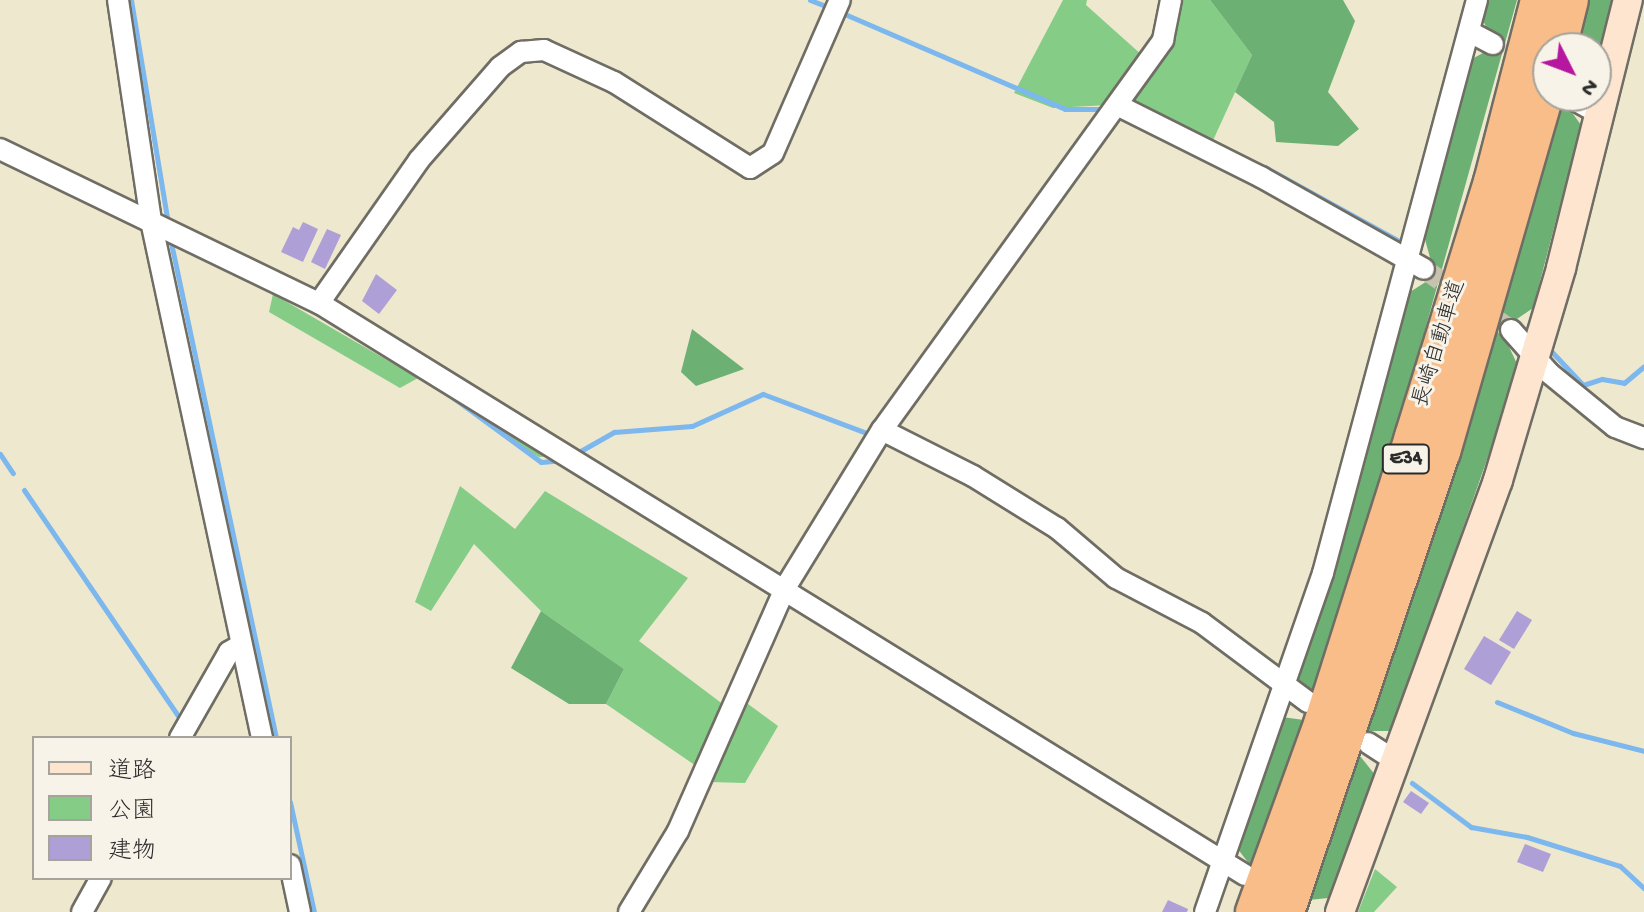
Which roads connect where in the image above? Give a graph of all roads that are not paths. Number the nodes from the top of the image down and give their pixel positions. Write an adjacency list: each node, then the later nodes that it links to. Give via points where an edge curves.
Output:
1 (118, 0): 16 (street)
2 (1171, 0): 13 (street, via 1163,40)
3 (1477, 0): 8 (street)
4 (1539, 0): 39 (highway, 長崎自動車道 / E34, via 1492,182 1422,407 1323,721)
5 (1570, 0): 9 (highway)
6 (1628, 0): 14 (street)
7 (836, 7): 18 (street, via 773,153 750,168 614,82 544,50 521,52 500,67 419,160)
8 (1470, 32): 10 (street); 17 (street)
9 (1562, 32)
10 (1493, 44)
11 (1553, 112): 40 (highway, 長崎自動車道 / E34)
12 (1597, 112): 14 (street)
13 (1113, 113): 17 (street, via 1254,173); 21 (street)
14 (1602, 115): 20 (street)
15 (0, 149): 16 (street)
16 (151, 221): 18 (street); 24 (street)
17 (1417, 263): 25 (street)
18 (319, 303): 23 (street)
19 (1511, 330): 20 (street)
20 (1537, 354): 22 (street, via 1549,373 1615,427); 30 (street, via 1460,596)
21 (877, 437): 23 (street); 25 (street, via 1057,528 1116,578 1202,623)
22 (1644, 438)
23 (785, 588): 31 (street); 37 (street, via 678,831)
24 (241, 645): 27 (street, via 229,652); 28 (street)
25 (1285, 686): 26 (street); 31 (street)
26 (1308, 702)
27 (181, 736)
28 (262, 736)
29 (1368, 743): 30 (street)
30 (1397, 762): 41 (street)
31 (1225, 864): 33 (street); 38 (street)
32 (292, 874): 36 (street)
33 (1245, 875)
34 (100, 880): 35 (street)
35 (82, 912)
36 (300, 912)
37 (629, 912)
38 (1205, 912)
39 (1254, 912)
40 (1286, 912)
41 (1340, 912)

